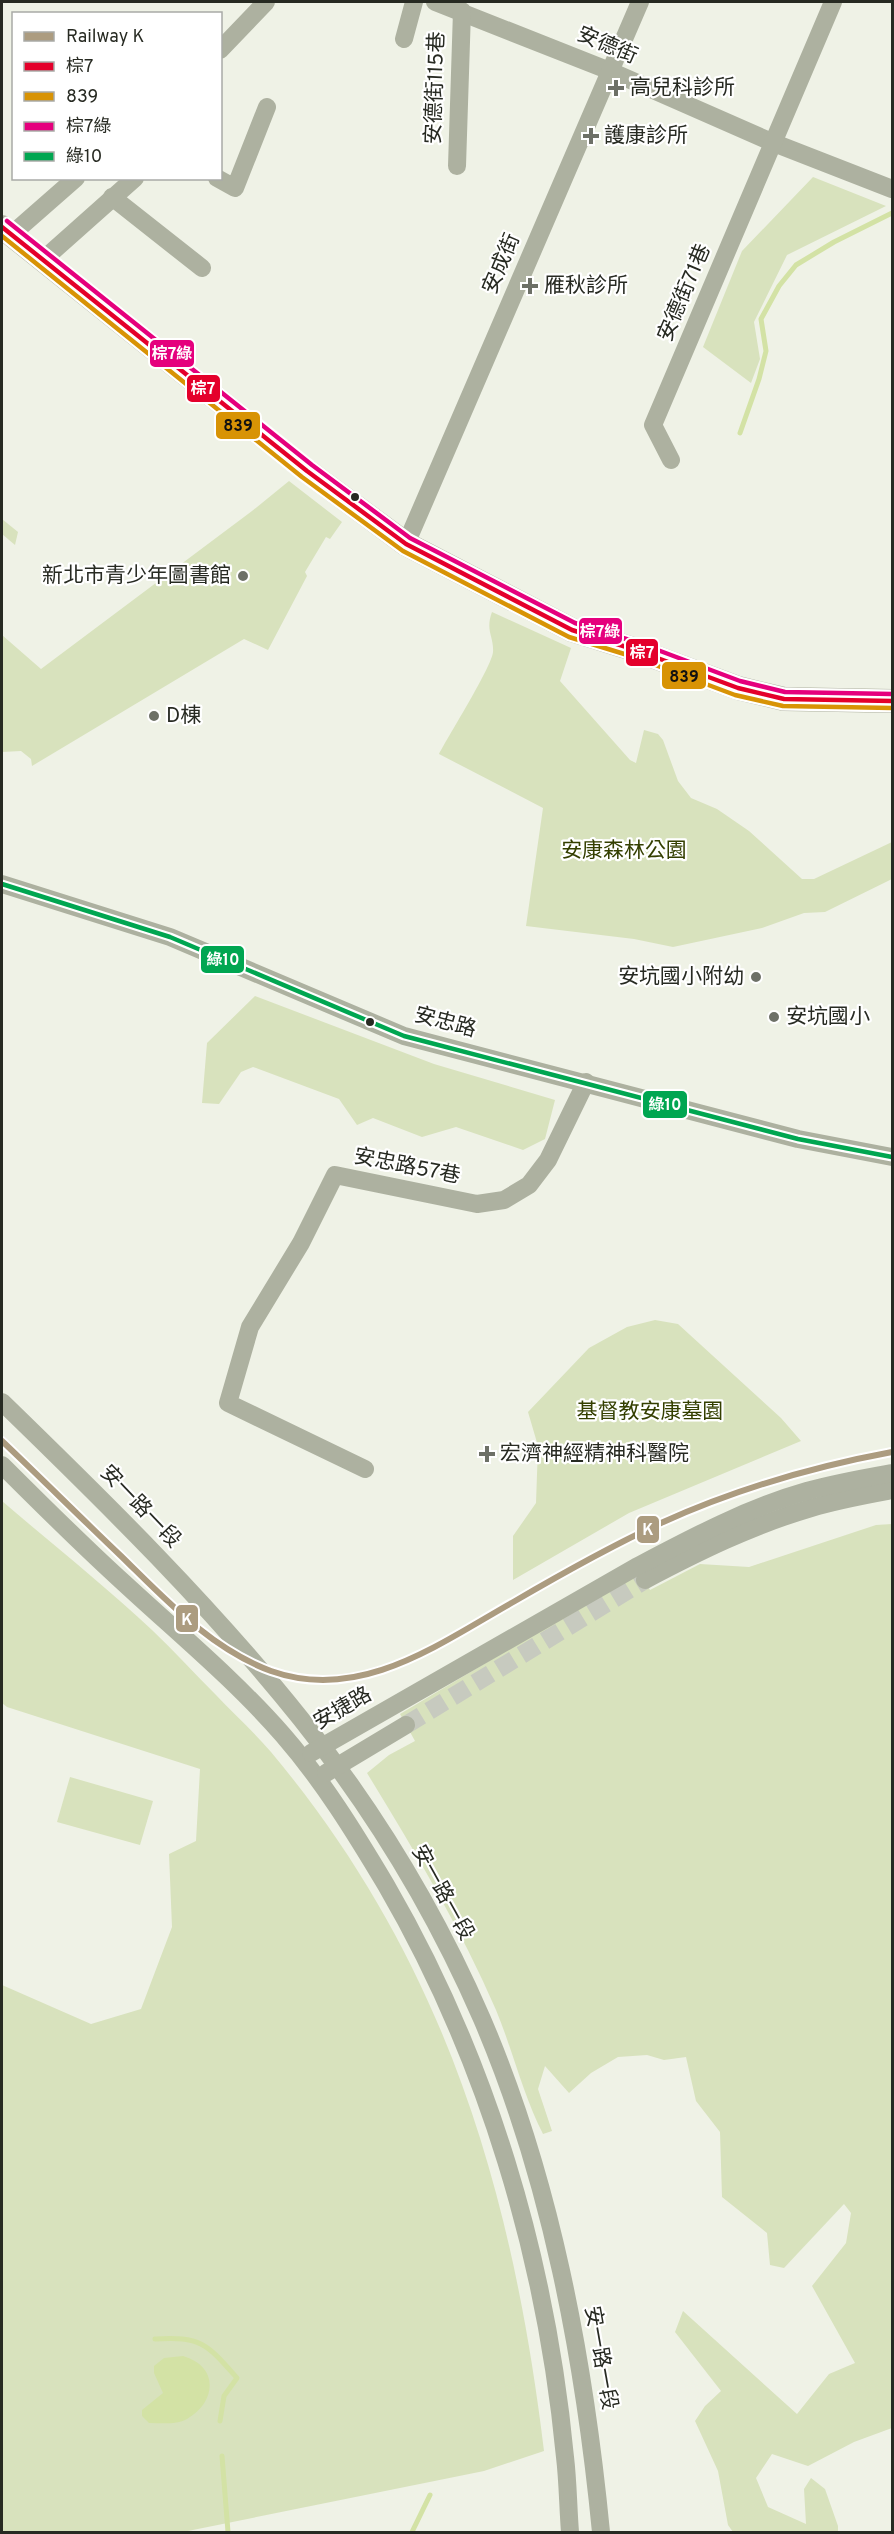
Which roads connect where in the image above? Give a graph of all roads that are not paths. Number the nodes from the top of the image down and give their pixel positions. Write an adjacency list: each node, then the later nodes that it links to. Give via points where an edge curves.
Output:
1 (266, 2): 8 (street)
2 (414, 2): 7 (street)
3 (441, 2): 6 (street, 安德街)
4 (640, 2): 9 (street, 安成街)
5 (833, 2): 11 (street)
6 (462, 11): 9 (street, 安德街); 12 (street, 安德街115巷)
7 (404, 39)
8 (222, 48)
9 (610, 71): 11 (street, 安德街); 22 (street, 安成街)
10 (267, 107): 15 (street, via 235,188)
11 (774, 143): 16 (street, 安德街); 21 (street, 安德街71巷, via 653,425)
12 (457, 166)
13 (73, 180): 18 (street)
14 (133, 180): 17 (street)
15 (221, 180)
16 (892, 189)
17 (112, 197): 19 (street); 20 (street)
18 (6, 231): 19 (main road)
19 (44, 259): 22 (main road, via 165,360)
20 (202, 268)
21 (672, 460)
22 (406, 544): 23 (main road, via 572,630 738,688 784,699)
23 (892, 701)
24 (2, 884): 25 (street, 安忠路, via 170,937 404,1036)
25 (586, 1082): 26 (street, 安忠路, via 798,1139); 29 (street, 安忠路57巷, via 548,1160 529,1185 504,1200 477,1204 335,1175 301,1243 250,1326 228,1403)
26 (892, 1157)
27 (2, 1402): 35 (street, 安一路一段, via 213,1615)
28 (2, 1465): 36 (street, via 243,1694)
29 (365, 1469)
30 (892, 1473): 32 (street, 安捷路, via 807,1491 755,1509)
31 (892, 1490): 32 (street, 安捷路, via 811,1507)
32 (692, 1546): 33 (street, 安捷路); 35 (street, 安捷路, via 636,1566)
33 (645, 1580)
34 (406, 1725): 37 (street)
35 (322, 1747): 36 (street, 安捷路); 37 (street, 安一路一段)
36 (302, 1759): 38 (street)
37 (336, 1767): 38 (street); 39 (street, 安一路一段, via 389,1845 454,1960 482,2019)
38 (317, 1779): 40 (street, via 370,1857 433,1971 460,2028)
39 (521, 2128): 40 (street); 42 (street, 安一路一段, via 566,2293 591,2441)
40 (498, 2136): 41 (street, via 541,2299 565,2457)
41 (570, 2532)
42 (601, 2532)

